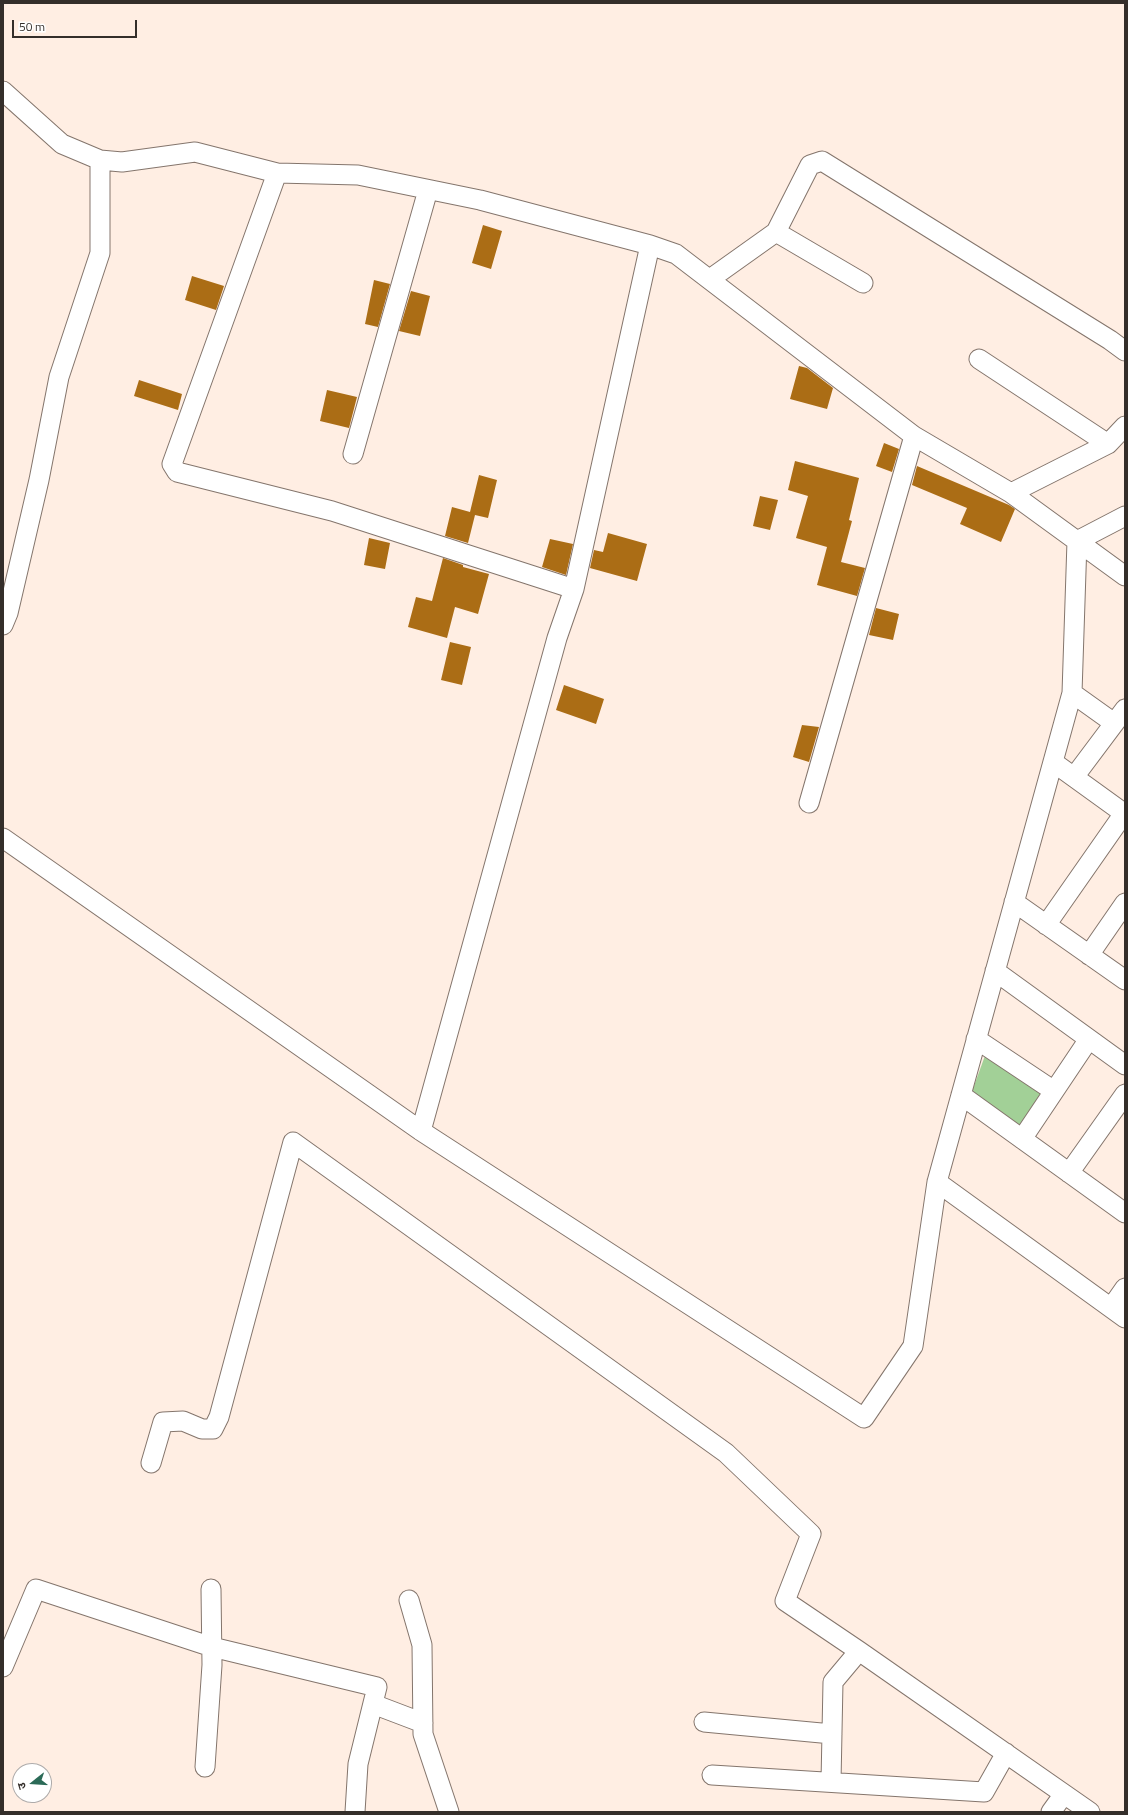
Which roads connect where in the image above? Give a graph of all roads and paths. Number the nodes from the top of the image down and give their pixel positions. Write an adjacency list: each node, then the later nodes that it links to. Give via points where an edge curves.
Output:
1 (3, 91): 2 (street, via 62,144)
2 (100, 160): 3 (street, via 122,162 195,152); 20 (street, via 100,253 59,377 39,480)
3 (277, 173): 4 (street, via 358,175); 19 (street, via 172,464 177,472 332,512)
4 (428, 190): 6 (street, via 480,200); 14 (street)
5 (776, 232): 7 (street); 8 (street); 9 (street, via 810,165 822,161)
6 (650, 245): 7 (street, via 676,254); 19 (street)
7 (710, 279): 12 (street)
8 (864, 283)
9 (1125, 351)
10 (979, 359): 13 (street)
11 (1125, 426): 13 (street)
12 (914, 436): 15 (street); 25 (street)
13 (1108, 444): 15 (street)
14 (353, 454)
15 (1011, 493): 17 (street)
16 (1125, 516): 17 (street)
17 (1077, 540): 18 (street); 21 (street)
18 (1125, 576)
19 (574, 589): 40 (street, via 555,646)
20 (3, 625)
21 (1072, 693): 22 (street); 23 (street)
22 (1120, 716): 24 (street)
23 (1053, 762): 24 (street); 28 (street)
24 (1074, 777): 26 (street)
25 (809, 804)
26 (1125, 813): 30 (street)
27 (3, 838): 40 (street)
28 (1014, 902): 30 (street); 32 (street)
29 (1125, 903): 31 (street)
30 (1046, 925): 31 (street)
31 (1090, 955): 33 (street)
32 (995, 971): 34 (street); 35 (street)
33 (1125, 980)
34 (976, 1039): 37 (street); 39 (street)
35 (1089, 1039): 36 (street); 37 (street)
36 (1125, 1065)
37 (1054, 1091): 41 (street)
38 (1125, 1094): 42 (street)
39 (961, 1095): 41 (street); 43 (street)
40 (422, 1131): 43 (street, via 864,1418 913,1346)
41 (1022, 1139): 42 (street)
42 (1069, 1173): 44 (street)
43 (937, 1182): 46 (street)
44 (1122, 1204)
45 (1125, 1288): 46 (street)
46 (1118, 1313)
47 (151, 1463): 51 (street, via 163,1422 183,1421 202,1429 213,1429 219,1417 293,1142 726,1453 811,1534 785,1601)
48 (210, 1589): 50 (street)
49 (409, 1600): 55 (street, via 422,1645)
50 (212, 1647): 52 (street, via 36,1589); 53 (street, via 377,1687); 58 (street)
51 (860, 1651): 56 (street, via 833,1682); 57 (street)
52 (3, 1667)
53 (372, 1704): 55 (street); 62 (street, via 358,1764)
54 (704, 1722): 56 (street)
55 (423, 1723): 63 (street, via 424,1734)
56 (832, 1734): 60 (street)
57 (1006, 1753): 60 (street, via 984,1792); 61 (street)
58 (205, 1766)
59 (712, 1775): 60 (street)
60 (831, 1782)
61 (1064, 1794): 64 (street); 65 (street)
62 (355, 1812)
63 (449, 1812)
64 (1051, 1812)
65 (1090, 1812)

